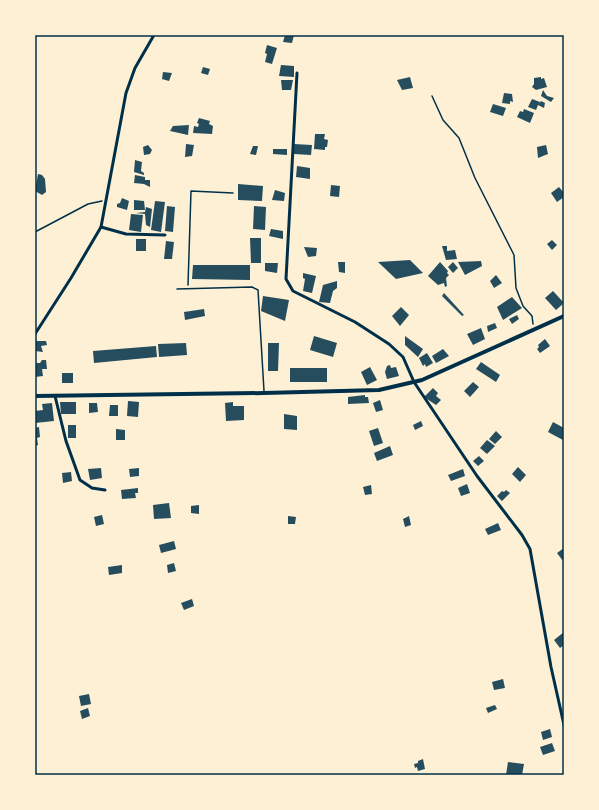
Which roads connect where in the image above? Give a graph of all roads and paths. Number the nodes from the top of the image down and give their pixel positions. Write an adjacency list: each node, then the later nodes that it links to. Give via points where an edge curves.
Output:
1 (154, 35): 5 (street, via 135,68 126,93)
2 (297, 73): 14 (street, via 286,279 293,291 336,312 388,344 403,357)
3 (432, 96): 12 (path, via 443,120 459,138 475,178 514,255 516,288 523,306 532,316)
4 (233, 193): 9 (path, via 191,191)
5 (106, 200): 6 (street); 7 (path, via 88,204)
6 (101, 227): 8 (street, via 126,234); 13 (street)
7 (35, 232)
8 (165, 235)
9 (188, 288): 10 (lane); 15 (lane, via 252,287 258,290)
10 (177, 289)
11 (564, 316): 12 (street)
12 (534, 330): 14 (street)
13 (35, 334)
14 (414, 382): 15 (street, via 379,390); 19 (street, via 530,549)
15 (264, 393): 17 (street)
16 (35, 396): 17 (street)
17 (55, 396): 18 (street, via 60,421 80,480 92,488)
18 (105, 490)
19 (564, 725)

